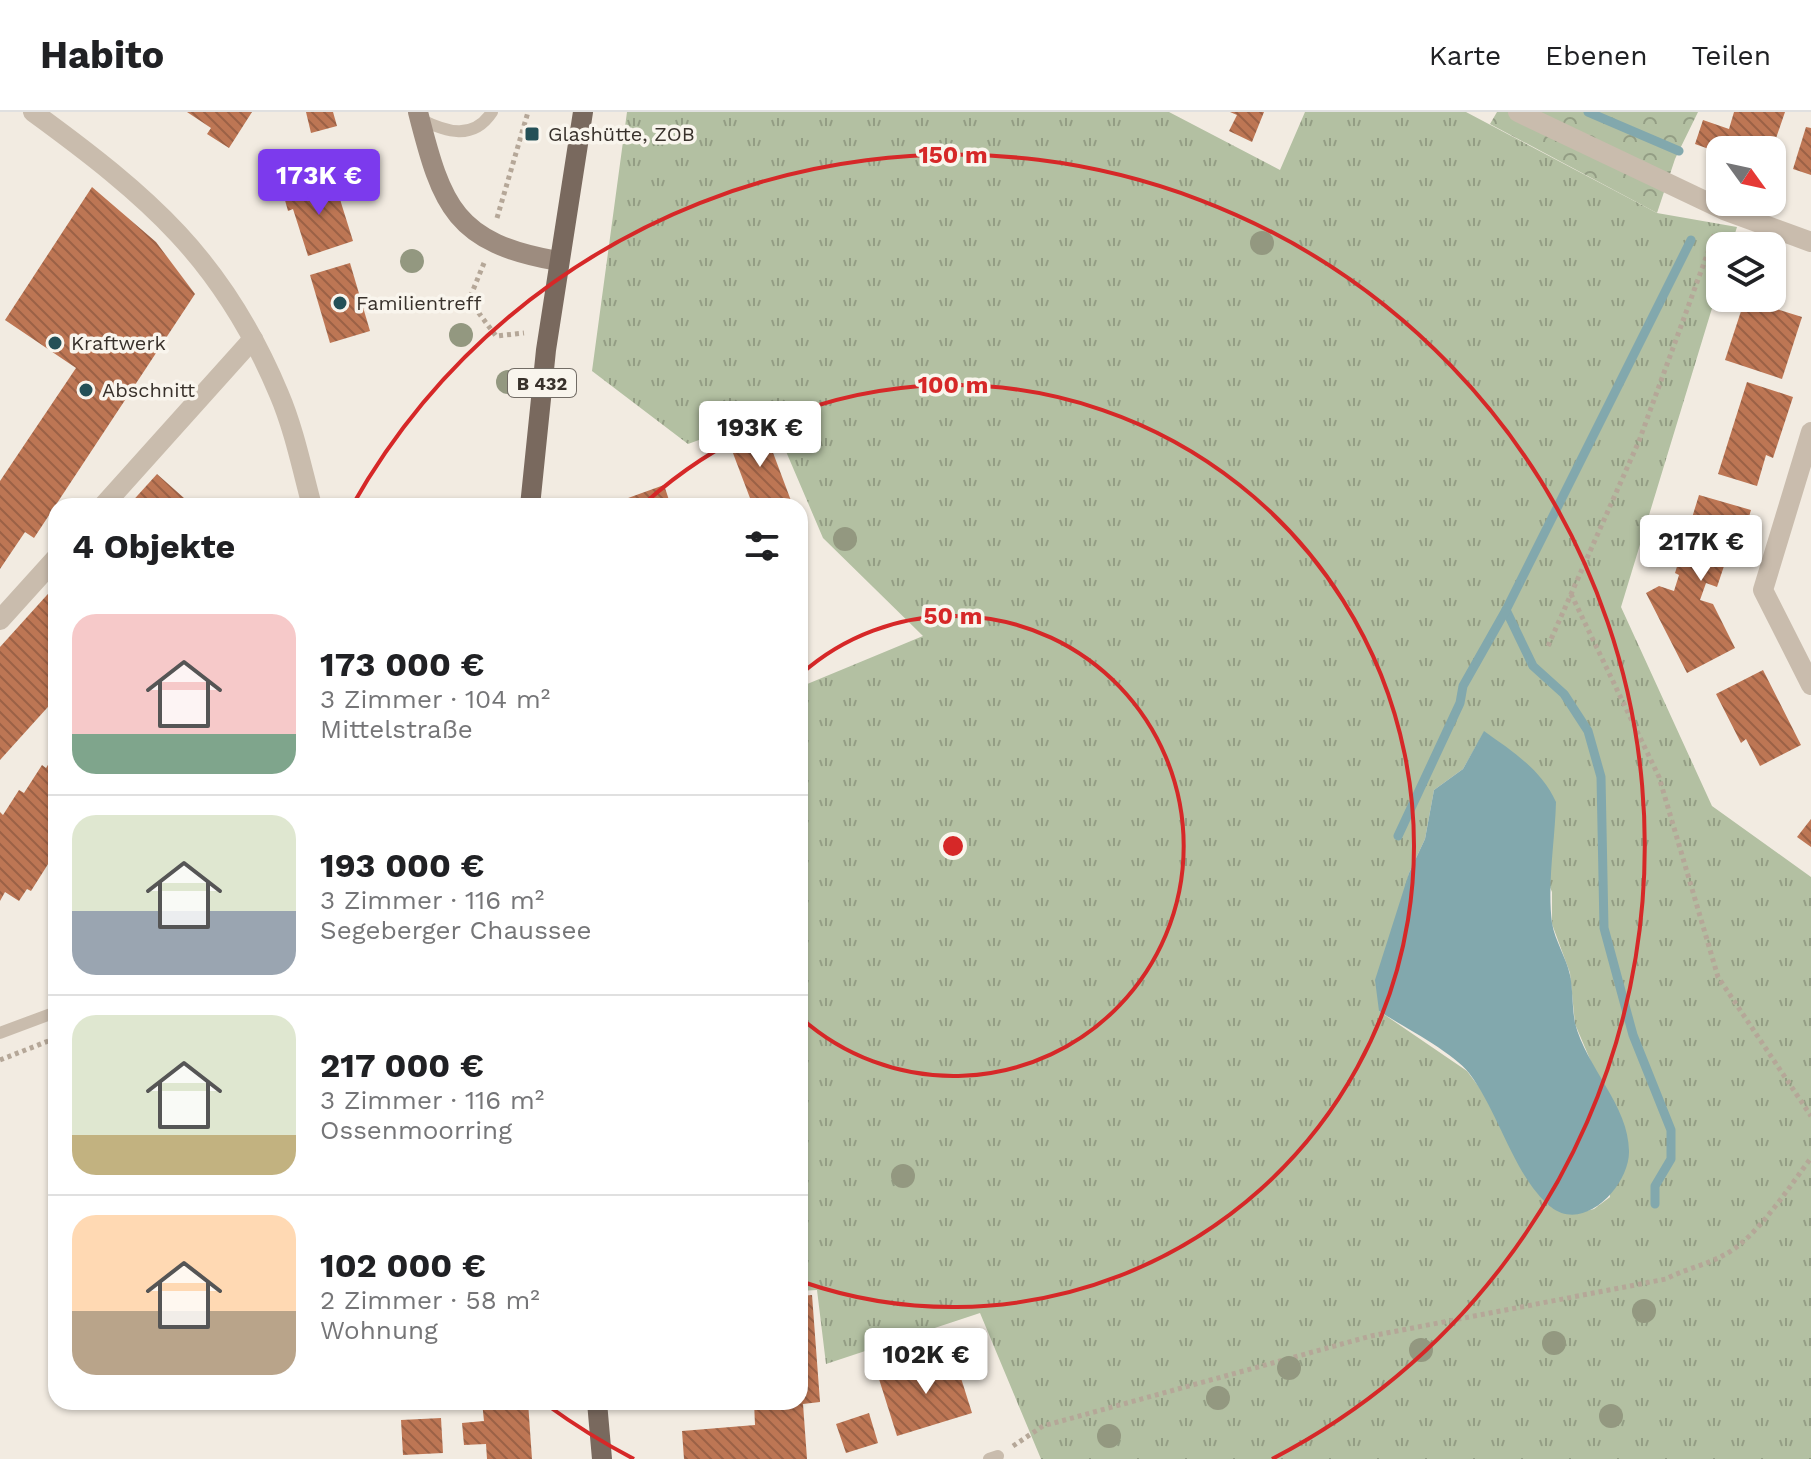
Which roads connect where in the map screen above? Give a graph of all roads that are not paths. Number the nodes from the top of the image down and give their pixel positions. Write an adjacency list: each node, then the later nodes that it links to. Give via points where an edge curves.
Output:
1 (33, 112): 8 (street, via 169,220 224,290)
2 (492, 112): 5 (lane, via 486,122 457,133)
3 (583, 112): 7 (main road, B 432)
4 (1518, 112): 6 (street, via 1724,210)
5 (419, 115): 7 (street, via 449,207 490,241 523,255)
6 (1811, 242)
7 (558, 261): 12 (main road, B 432)
8 (253, 339): 10 (street); 11 (street, via 280,396)
9 (1811, 432): 15 (street, via 1763,590)
10 (110, 498)
11 (310, 498)
12 (531, 498)
13 (48, 567): 14 (street)
14 (0, 620)
15 (1811, 685)
16 (48, 1015): 17 (lane)
17 (0, 1033)
18 (598, 1410): 19 (main road)
19 (602, 1459)

